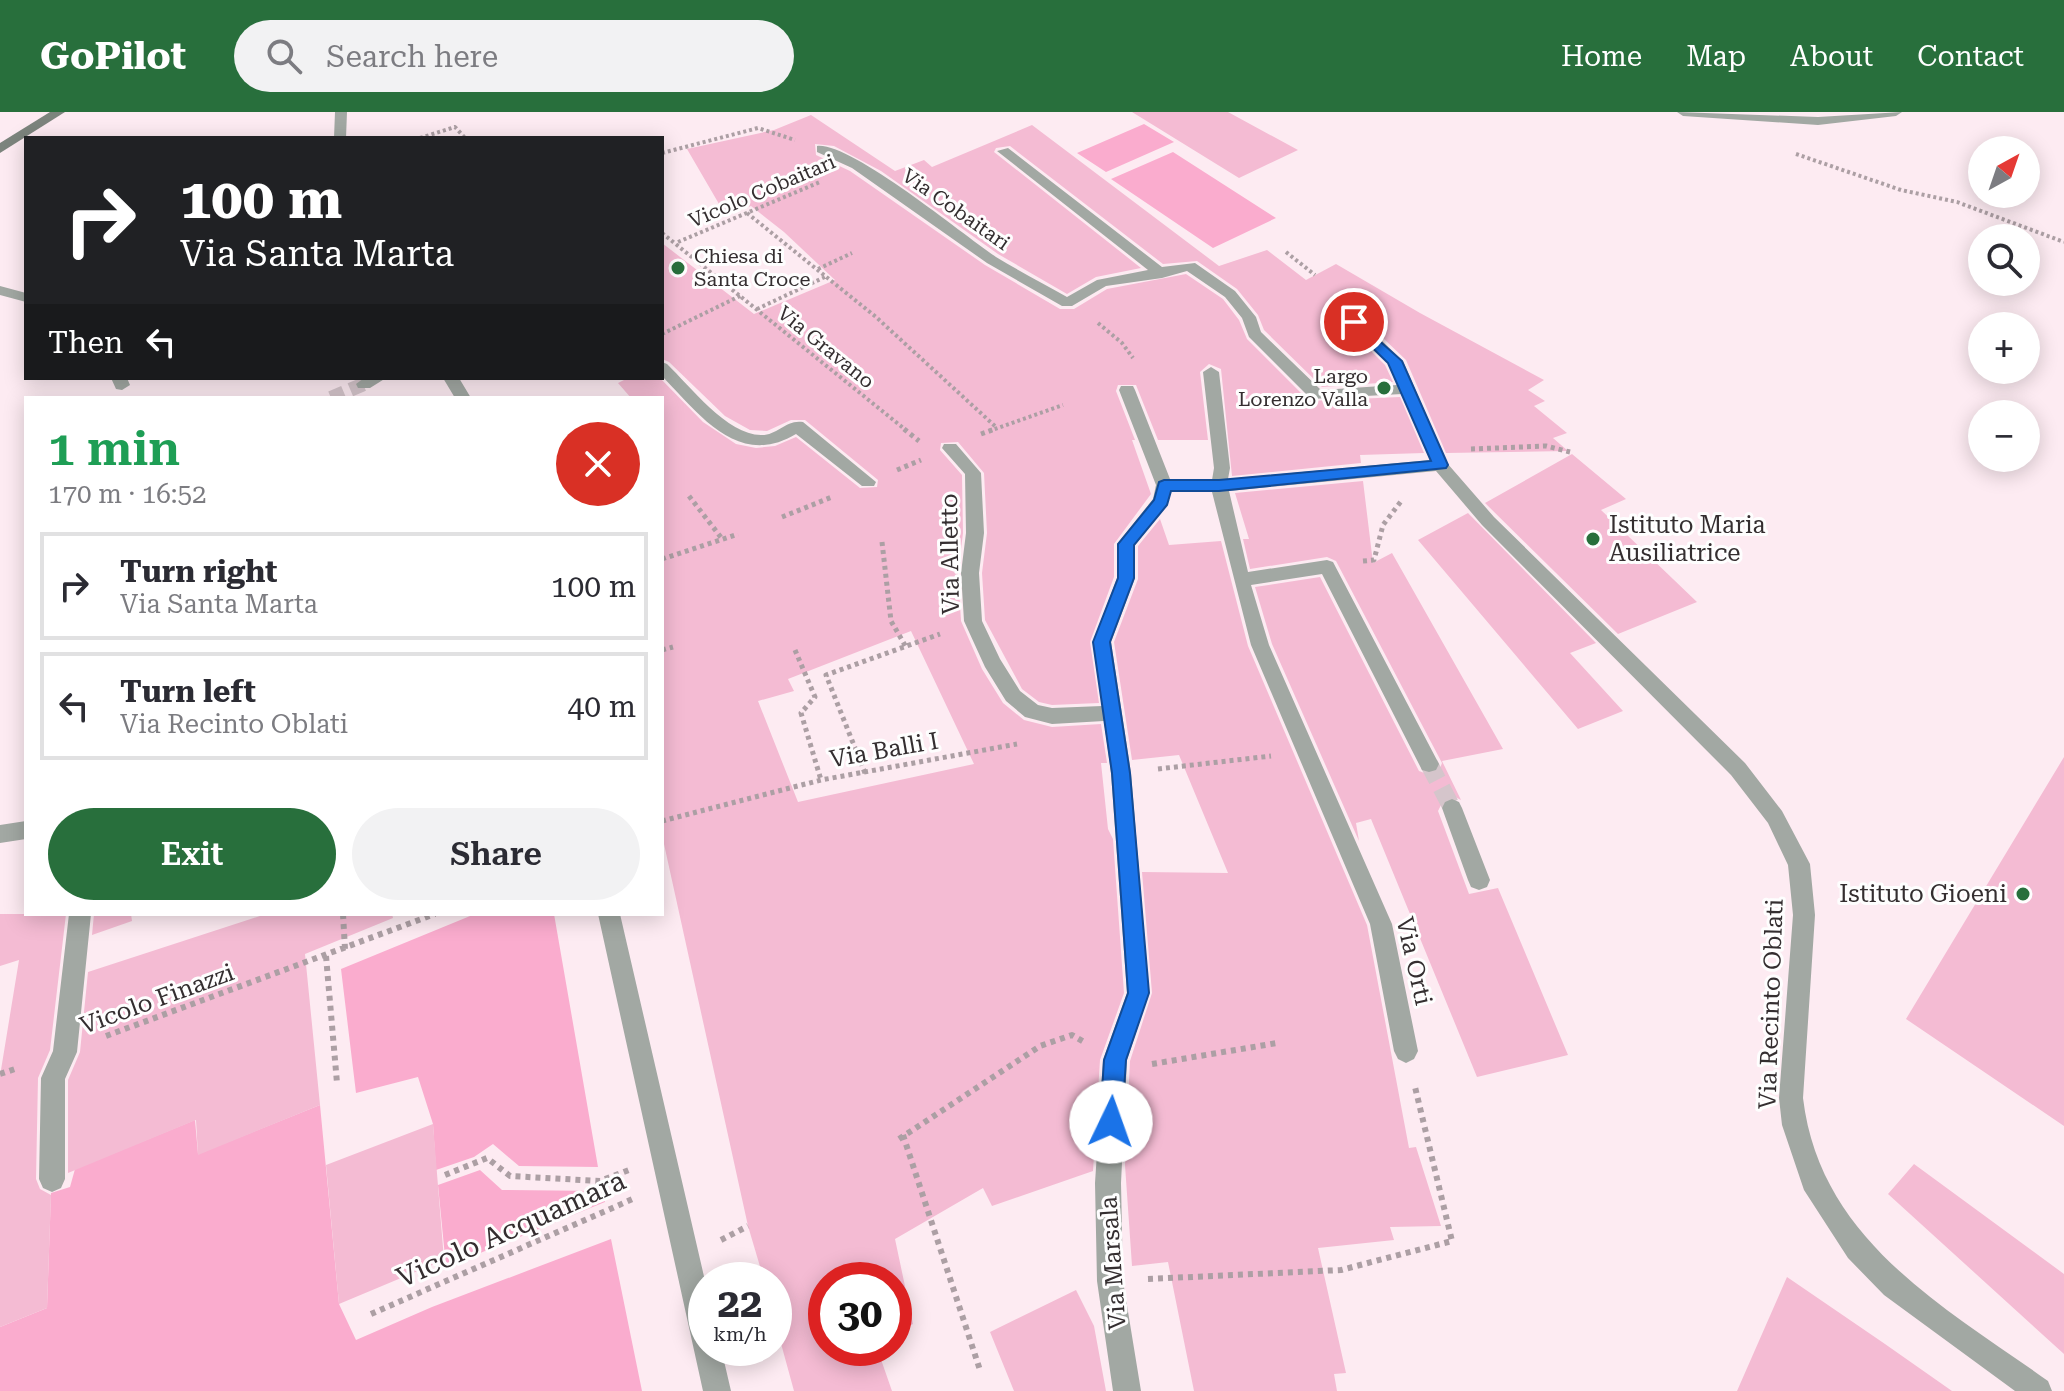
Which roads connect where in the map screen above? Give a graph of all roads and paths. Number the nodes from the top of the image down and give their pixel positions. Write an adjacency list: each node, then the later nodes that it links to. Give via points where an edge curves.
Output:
1 (59, 112): 9 (main road)
2 (341, 112): 5 (street)
3 (1683, 112): 4 (street, via 1818,121)
4 (1896, 112)
5 (340, 136)
6 (426, 136): 7 (path, via 455,127)
7 (463, 136)
8 (799, 141): 12 (path, via 758,128)
9 (0, 149)
10 (822, 149): 14 (street, Via Cobaitari)
11 (1003, 151): 22 (street)
12 (664, 152)
13 (1796, 154): 17 (path, via 1901,190 1957,202)
14 (857, 165): 15 (path, Vicolo Cobaitari); 28 (street, Via Cobaitari, via 992,260)
15 (747, 213): 18 (path, Vicolo Cobaitari); 21 (path)
16 (664, 234): 18 (path, Via Gravano)
17 (2064, 242)
18 (678, 243): 26 (path, Via Gravano)
19 (1286, 252): 23 (path)
20 (852, 253): 21 (path)
21 (818, 269): 24 (path)
22 (1162, 274): 28 (street, via 1102,283); 35 (street, via 1190,266 1230,294 1249,317 1254,334 1317,395)
23 (1315, 275)
24 (827, 276): 29 (path); 37 (path, via 996,427)
25 (0, 290): 27 (street)
26 (742, 295): 29 (path, Via Gravano); 31 (path)
27 (24, 297)
28 (1067, 303): 32 (path, via 1122,343)
29 (757, 309): 38 (path, Via Gravano)
30 (1354, 322): 35 (street, via 1395,361)
31 (664, 333)
32 (1136, 363)
33 (664, 369): 44 (street, via 737,438 762,442 797,426)
34 (1211, 372): 46 (street, Via Orti, via 1221,456)
35 (1407, 389): 43 (street, Via Recinto Oblati)
36 (1127, 390): 45 (street)
37 (1063, 405)
38 (923, 444)
39 (950, 448): 56 (street, Via Alletto, via 973,473)
40 (1488, 448): 41 (path, via 1546,446)
41 (1570, 452)
42 (922, 460): 44 (path)
43 (1440, 465): 46 (street); 97 (street, Via Recinto Oblati, via 1488,521 1738,769 1775,817 1799,864 1804,915 1791,1098 1794,1125 1813,1181 1857,1249 1893,1286)
44 (868, 482): 48 (path)
45 (1164, 485): 46 (street); 61 (street, Via Marsala, via 1161,501 1126,544 1126,578 1102,642)
46 (1219, 486): 55 (street, Via Orti)
47 (689, 496): 51 (path)
48 (782, 517)
49 (1383, 525): 53 (path)
50 (738, 534): 51 (path)
51 (723, 540): 54 (path)
52 (882, 542): 58 (path, via 891,621)
53 (1378, 544)
54 (664, 558)
55 (1241, 580): 63 (street, Via Orti, via 1260,645); 64 (street, via 1327,567)
56 (973, 621): 58 (path); 61 (street, Via Alletto, via 1021,705 1052,716)
57 (673, 647): 59 (path)
58 (906, 647): 65 (path, via 826,675)
59 (664, 649)
60 (795, 650): 67 (path, via 815,697 801,713)
61 (1113, 713): 66 (street, Via Marsala)
62 (1030, 741): 65 (path, Via Balli I)
63 (1308, 751): 66 (path); 81 (street, Via Orti, via 1381,924)
64 (1429, 764)
65 (865, 773): 67 (path, Via Balli I)
66 (1121, 773): 83 (street, Via Marsala, via 1138,993)
67 (821, 780): 69 (path, Via Balli I)
68 (1452, 808): 72 (street)
69 (664, 820)
70 (24, 830): 71 (street)
71 (0, 834)
72 (1479, 880)
73 (80, 916): 82 (street)
74 (343, 916): 77 (path)
75 (430, 916): 77 (path, Vicolo Finazzi)
76 (609, 916): 86 (street)
77 (345, 949): 78 (path, Vicolo Finazzi)
78 (326, 956): 82 (path, Vicolo Finazzi); 85 (path)
79 (1072, 1035): 94 (path, via 1040,1046 901,1137)
80 (1277, 1043): 83 (path, via 1145,1065)
81 (1406, 1051): 91 (path, via 1452,1241 1341,1270)
82 (65, 1052): 84 (path, Vicolo Finazzi); 88 (street, via 53,1078)
83 (1115, 1060): 91 (street, Via Marsala, via 1108,1183)
84 (0, 1074)
85 (337, 1083)
86 (663, 1155): 87 (path, via 600,1181 510,1176 487,1158); 89 (street)
87 (445, 1175)
88 (52, 1179)
89 (669, 1185): 90 (street); 92 (path, Vicolo Acquamara)
90 (688, 1265)
91 (1110, 1281): 96 (street, Via Marsala)
92 (371, 1314)
93 (712, 1366): 95 (street)
94 (980, 1370)
95 (717, 1391)
96 (1127, 1391)
97 (2038, 1391)

